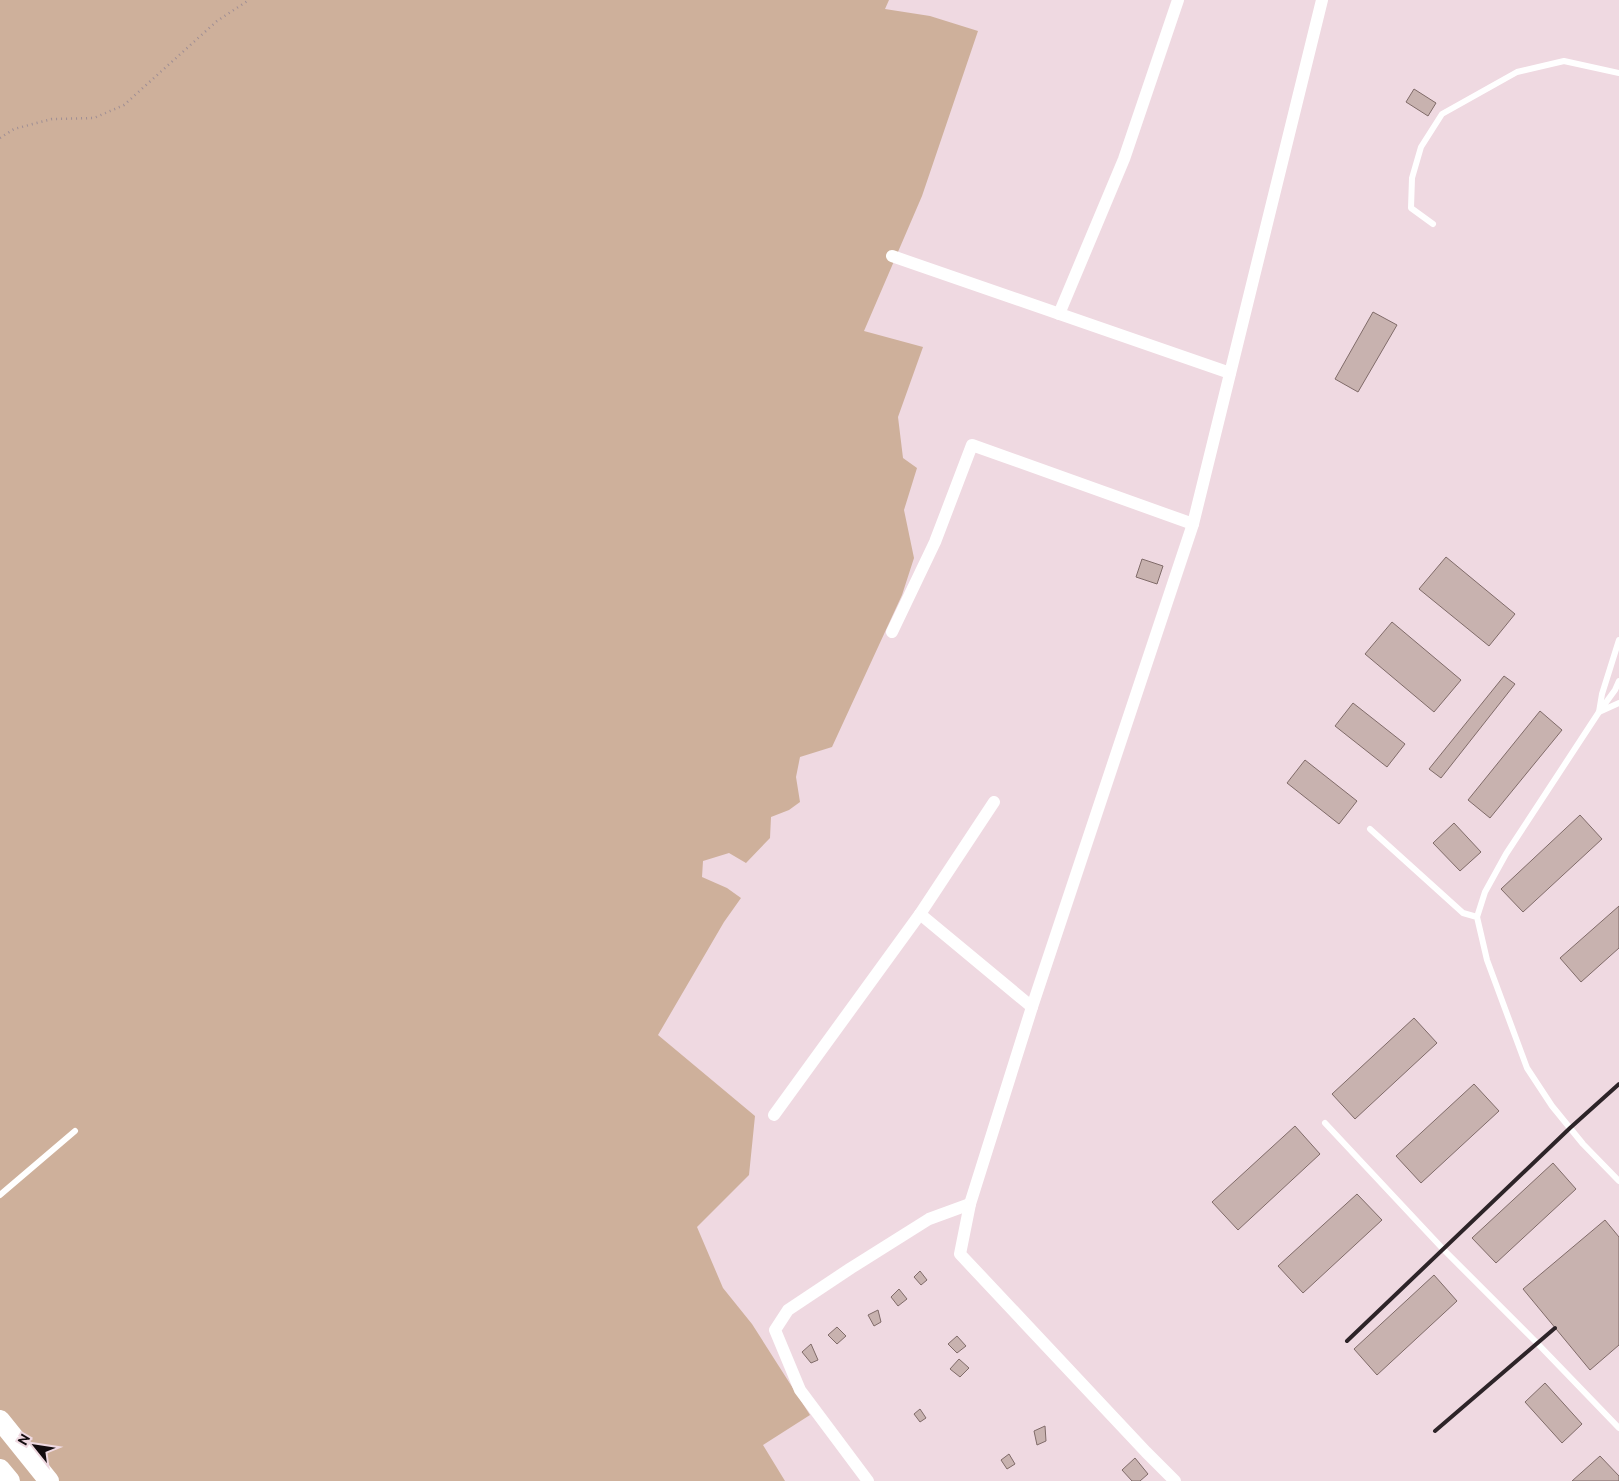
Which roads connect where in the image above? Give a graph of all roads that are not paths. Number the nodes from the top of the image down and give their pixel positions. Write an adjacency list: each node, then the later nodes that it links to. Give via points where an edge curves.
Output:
1 (1178, 0): 6 (street, via 1124,158)
2 (1322, 0): 7 (street)
3 (1619, 74): 4 (lane, via 1564,61 1517,72 1442,114 1421,147 1412,178 1411,208)
4 (1433, 224)
5 (892, 256): 6 (street)
6 (1060, 314): 7 (street)
7 (1230, 373): 8 (street)
8 (1193, 524): 9 (street, via 972,445 935,542); 18 (street)
9 (892, 632)
10 (1619, 640): 13 (lane)
11 (1619, 681): 13 (lane)
12 (1619, 703): 13 (lane)
13 (1599, 712): 17 (lane, via 1506,854 1485,892)
14 (994, 802): 16 (street)
15 (1370, 829): 17 (lane, via 1462,914)
16 (920, 914): 18 (street); 19 (street)
17 (1477, 917): 22 (lane, via 1487,960 1527,1068 1552,1106)
18 (1032, 1006): 24 (street)
19 (774, 1115)
20 (1325, 1123): 26 (lane)
21 (75, 1131): 23 (lane)
22 (1619, 1181)
23 (0, 1195)
24 (970, 1204): 30 (street, via 930,1219 851,1268 788,1310 775,1330 800,1390); 31 (street, via 960,1254)
25 (0, 1420): 29 (main road)
26 (1619, 1428)
27 (0, 1469): 28 (main road)
28 (10, 1481)
29 (49, 1481)
30 (868, 1481)
31 (1175, 1481)

